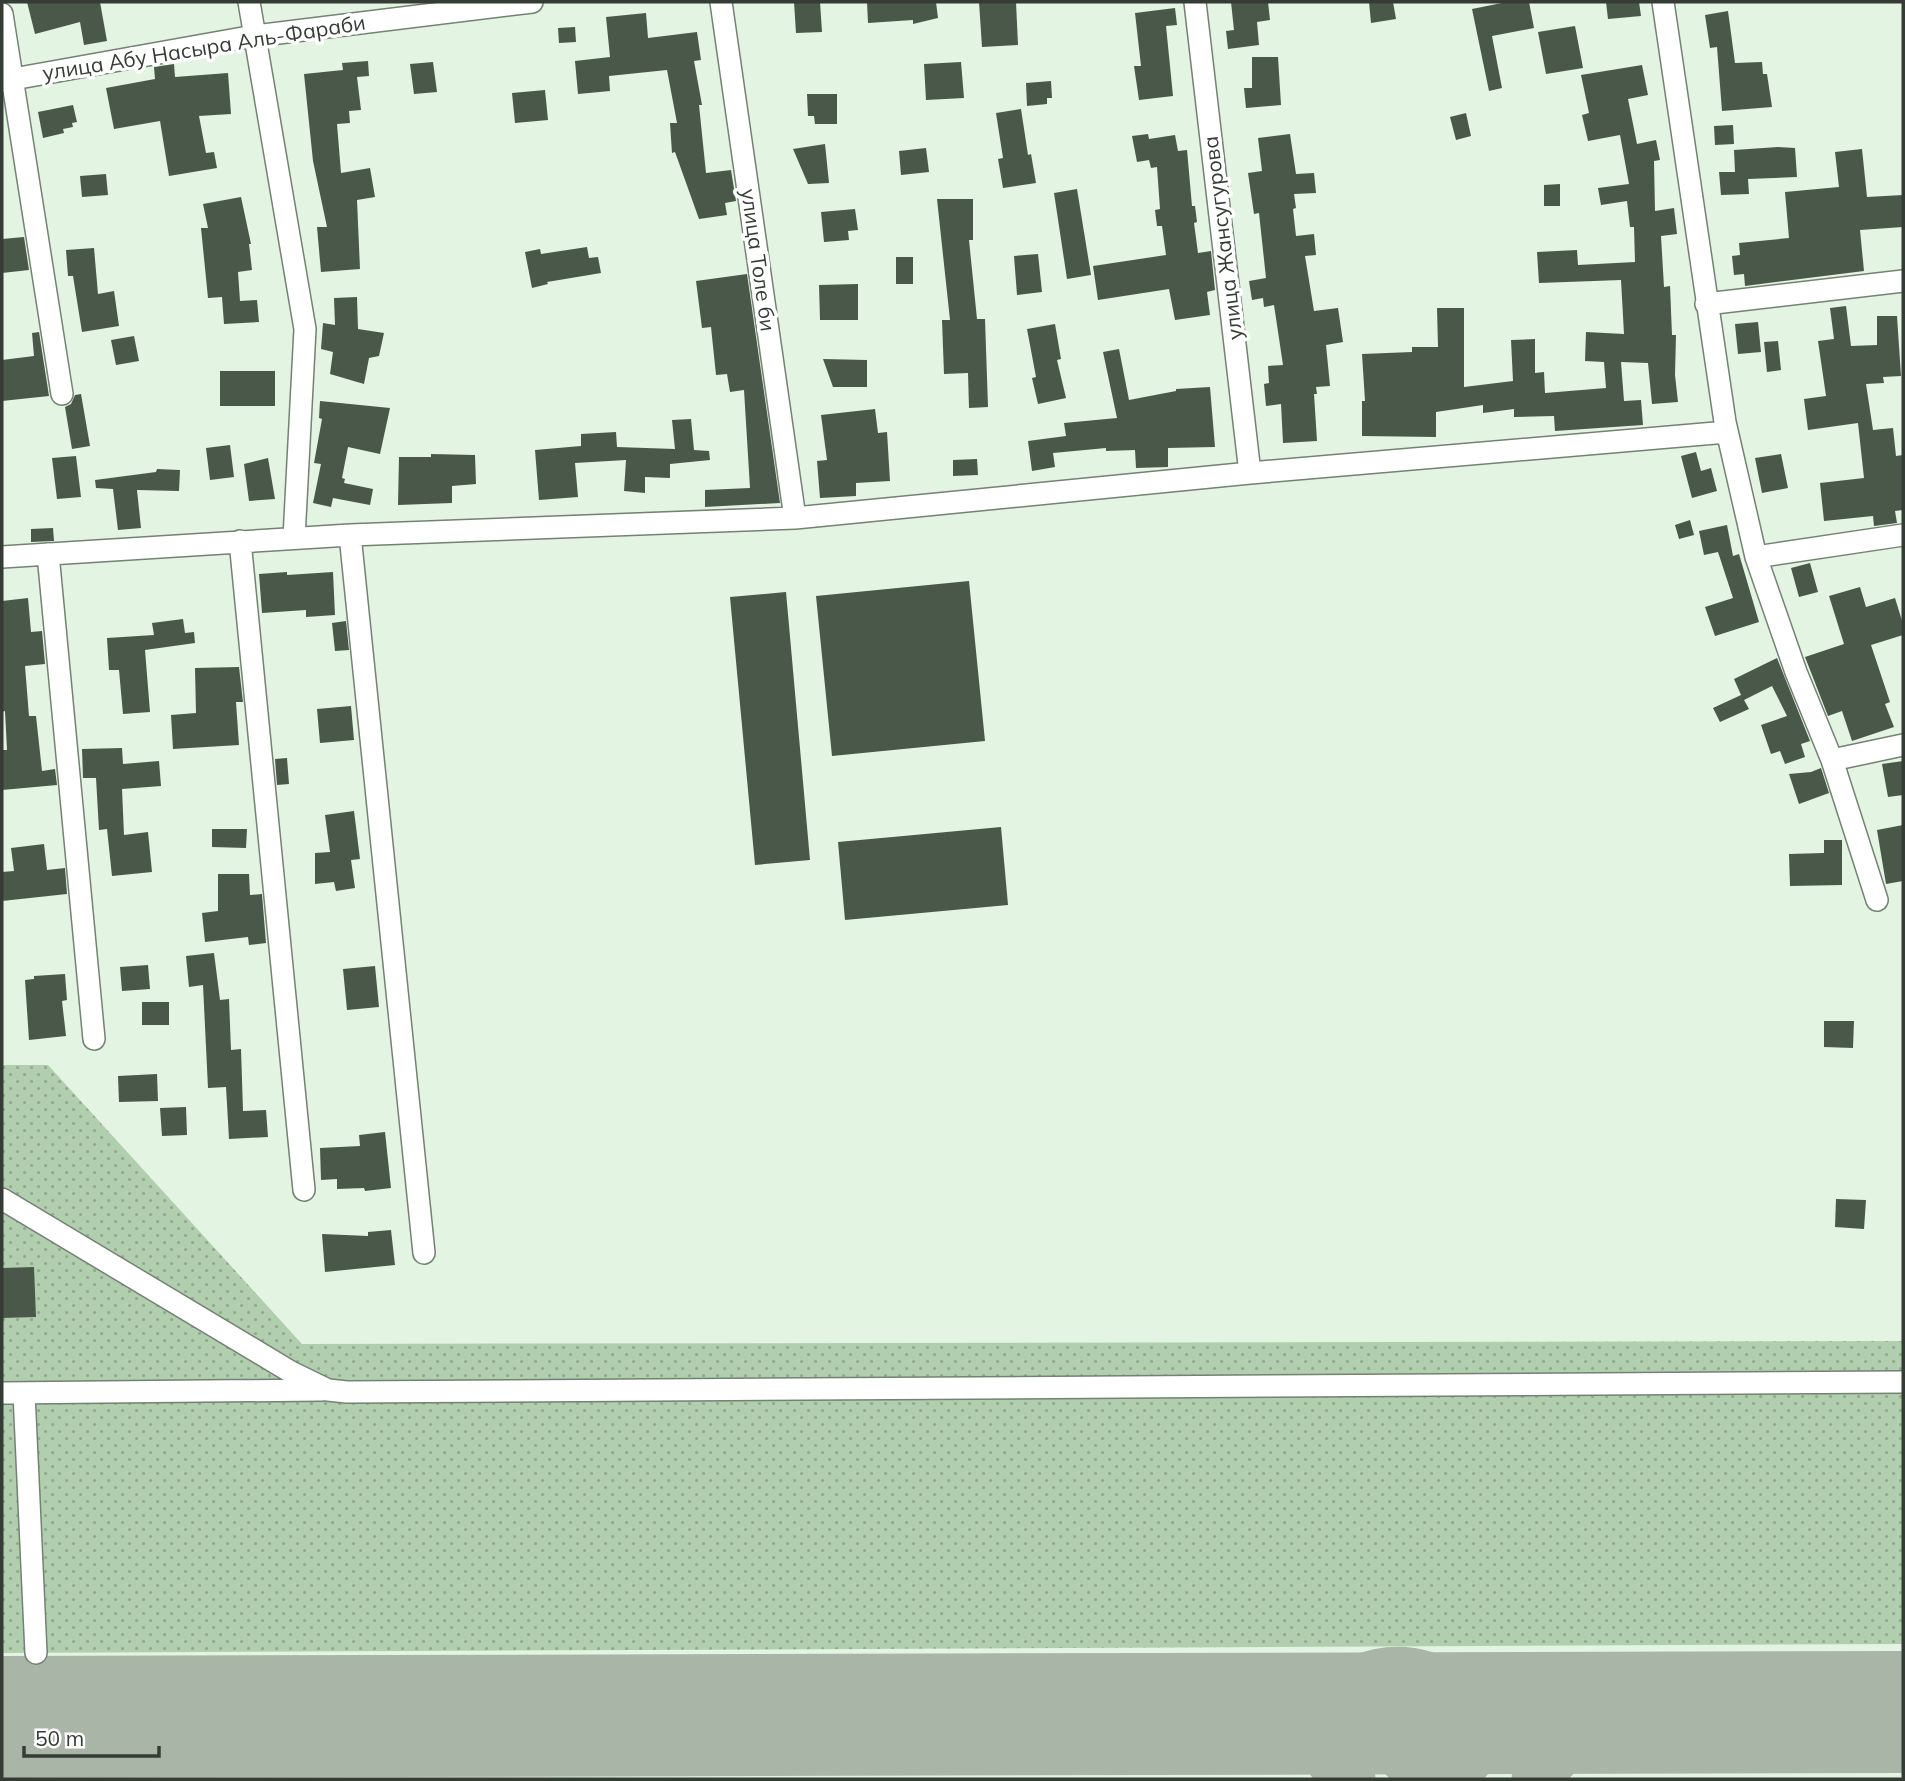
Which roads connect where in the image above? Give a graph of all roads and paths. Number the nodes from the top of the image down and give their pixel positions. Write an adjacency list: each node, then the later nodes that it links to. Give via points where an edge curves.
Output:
1 (249, 2): 7 (street)
2 (532, 2): 7 (street, улица Абу Насыра Аль-Фараби)
3 (721, 2): 14 (street, улица Толе би)
4 (1195, 2): 13 (street, улица Жансугурова)
5 (1663, 2): 10 (street)
6 (2, 14): 8 (street)
7 (254, 36): 8 (street, улица Абу Насыра Аль-Фараби); 17 (street, via 305,329)
8 (7, 80): 11 (street)
9 (1903, 281): 10 (street)
10 (1706, 304): 12 (street)
11 (62, 394)
12 (1727, 432): 13 (street); 21 (street)
13 (1250, 473): 14 (street)
14 (795, 518): 15 (street)
15 (350, 535): 17 (street); 28 (street)
16 (1903, 535): 21 (street)
17 (294, 538): 18 (street)
18 (240, 541): 19 (street); 26 (street)
19 (48, 554): 20 (street); 25 (street)
20 (2, 556)
21 (1756, 557): 23 (street)
22 (1903, 745): 23 (street)
23 (1832, 760): 24 (street)
24 (1877, 900)
25 (94, 1039)
26 (304, 1190)
27 (2, 1199): 30 (street)
28 (424, 1253)
29 (1903, 1382): 30 (street)
30 (328, 1390): 32 (street)
31 (2, 1393): 32 (street)
32 (24, 1393): 33 (street)
33 (36, 1653)

